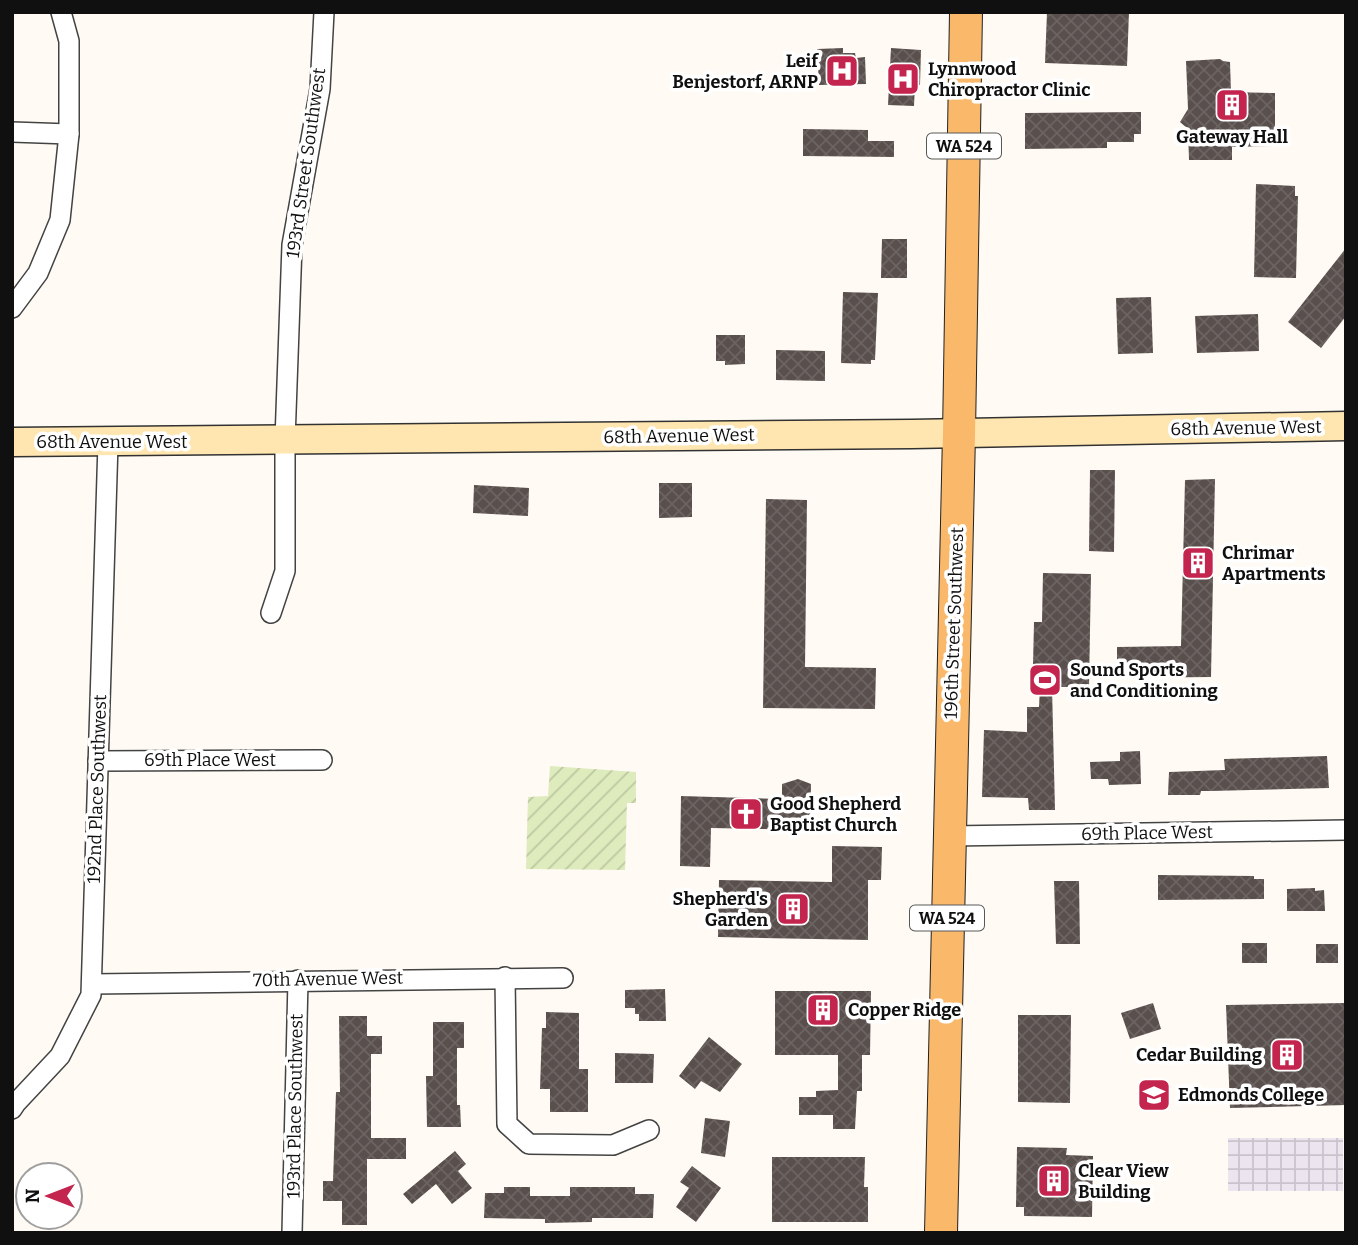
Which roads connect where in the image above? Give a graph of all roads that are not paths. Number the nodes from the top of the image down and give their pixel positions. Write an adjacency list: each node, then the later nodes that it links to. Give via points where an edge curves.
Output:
1 (61, 12): 5 (street, via 69,41)
2 (324, 12): 9 (street, 193rd Street Southwest, via 320,89 292,245)
3 (966, 12): 8 (main road, 196th Street Southwest / WA 524)
4 (12, 132): 5 (street)
5 (69, 134): 6 (street, via 60,220 38,273)
6 (12, 308)
7 (1346, 426): 8 (street, 68th Avenue West)
8 (959, 433): 9 (street, 68th Avenue West); 16 (main road, 196th Street Southwest / WA 524)
9 (285, 440): 11 (street, 68th Avenue West); 12 (street, 193rd Street Southwest, via 285,571)
10 (12, 442): 11 (street, 68th Avenue West)
11 (108, 443): 14 (street, 192nd Place Southwest)
12 (271, 613)
13 (322, 760): 14 (street, 69th Place West)
14 (98, 761): 20 (street, 192nd Place Southwest)
15 (1346, 830): 16 (street, 69th Place West)
16 (948, 836): 24 (main road, 196th Street Southwest / WA 524)
17 (505, 977): 18 (street, 70th Avenue West); 19 (street, 70th Avenue West); 22 (street, via 507,1124 529,1144 613,1145)
18 (563, 978)
19 (298, 980): 20 (street, 70th Avenue West); 23 (street, 193rd Place Southwest)
20 (92, 984): 21 (street, 192nd Place Southwest, via 91,995 60,1056)
21 (12, 1109)
22 (649, 1130)
23 (292, 1233)
24 (941, 1233)

